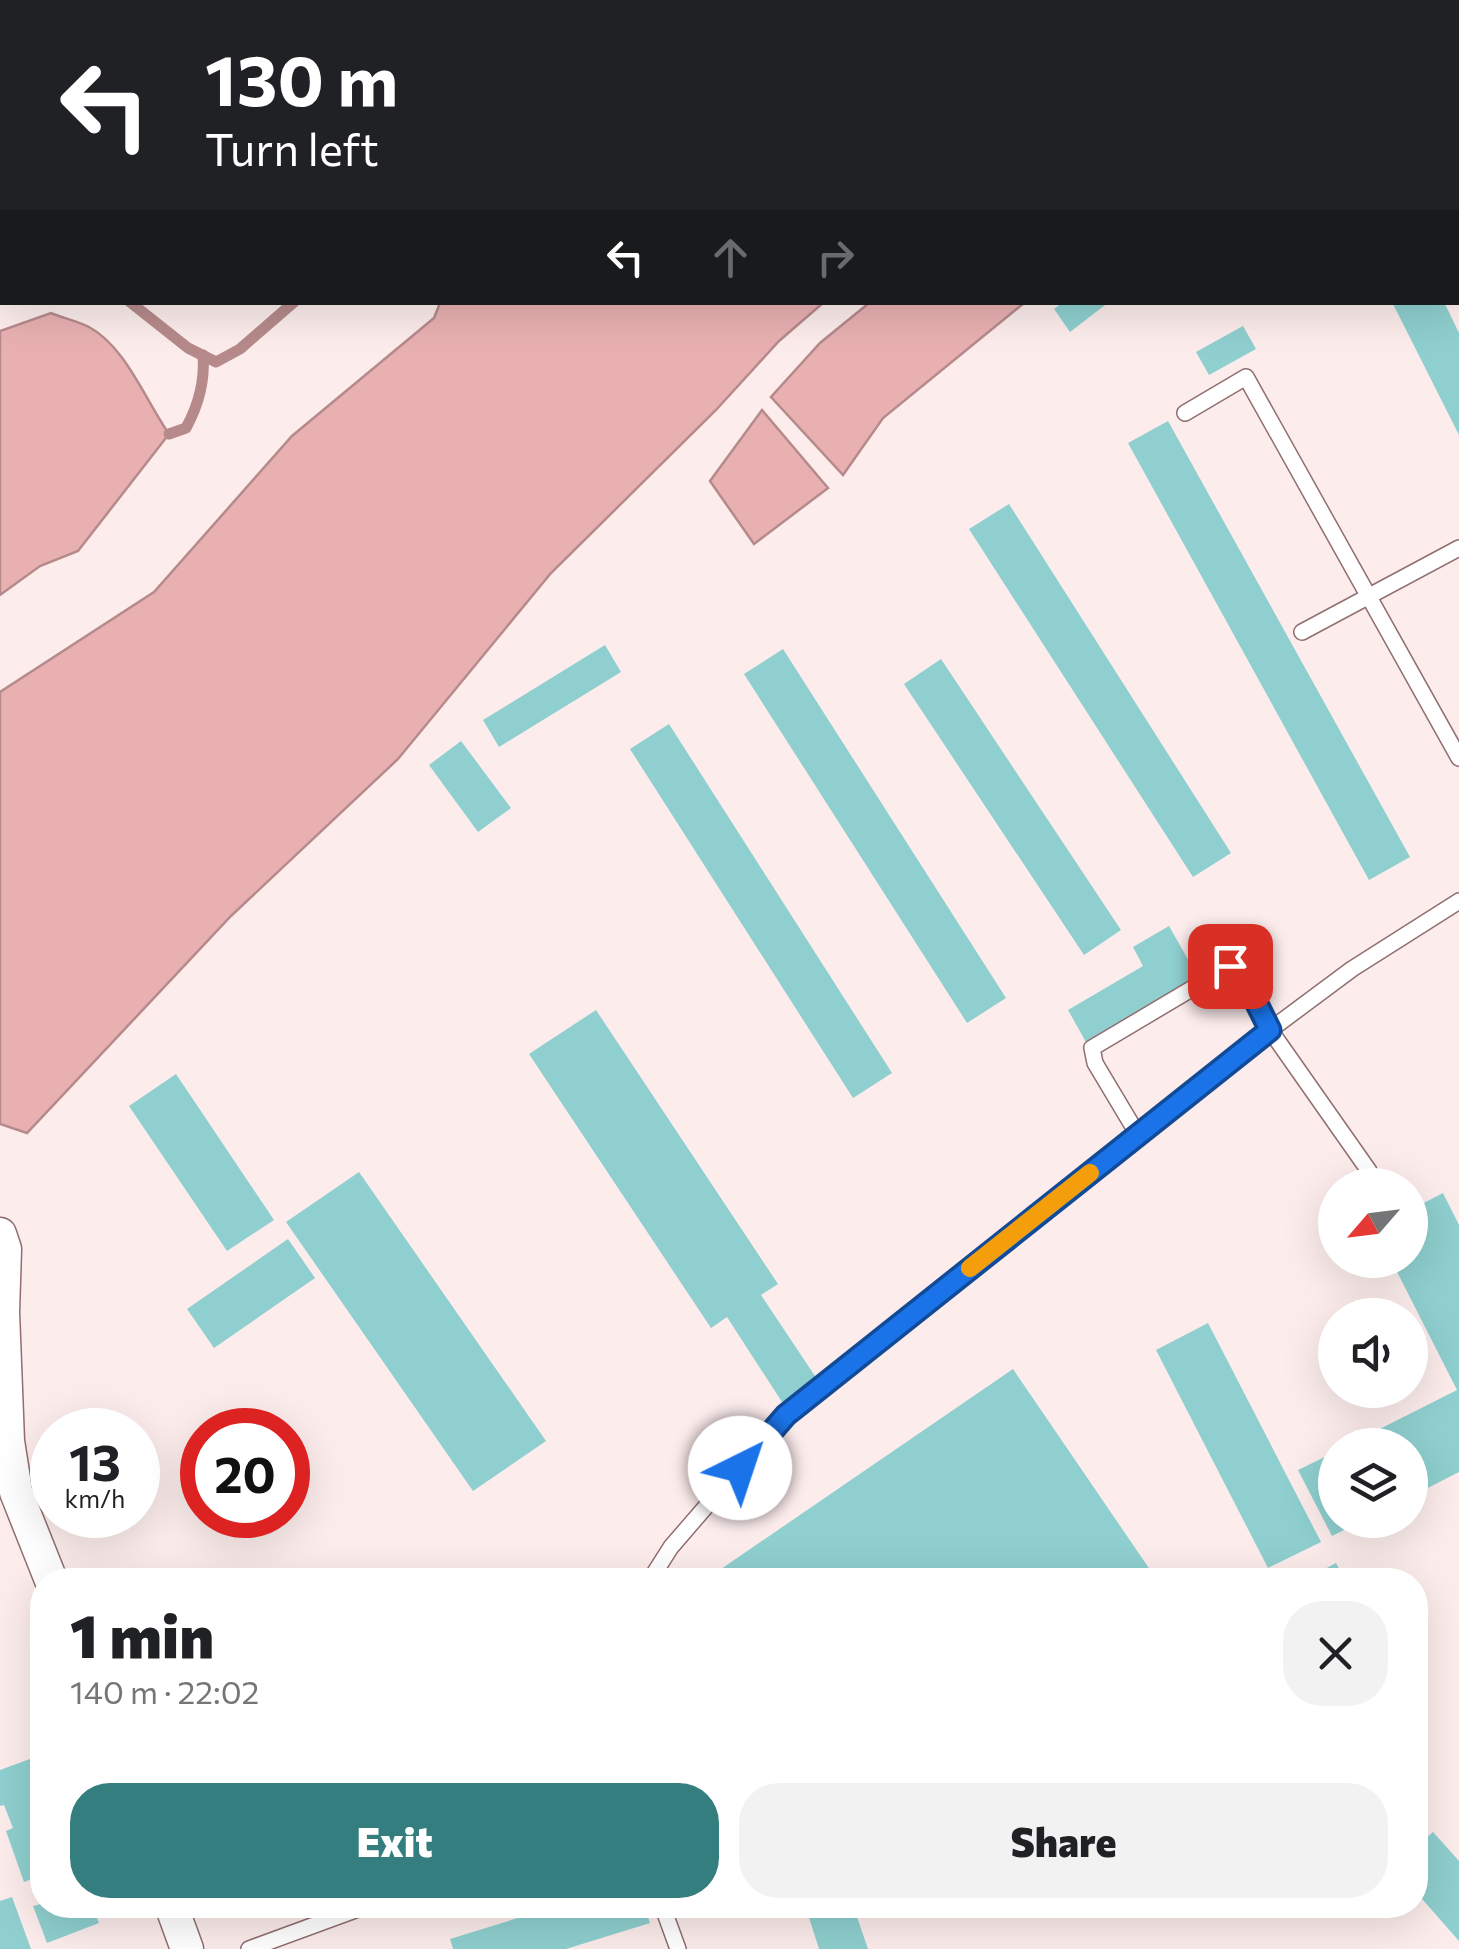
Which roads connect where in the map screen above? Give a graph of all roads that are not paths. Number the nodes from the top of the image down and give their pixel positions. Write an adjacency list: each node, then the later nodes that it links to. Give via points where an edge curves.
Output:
1 (1185, 413): 3 (lane, via 1246,377)
2 (1459, 548): 3 (lane)
3 (1369, 598): 4 (lane); 5 (lane)
4 (1302, 632)
5 (1459, 758)
6 (1459, 902): 7 (lane)
7 (1270, 1030): 8 (lane); 8 (lane, via 1239,968 1230,966 1092,1048); 9 (lane)
8 (1138, 1135): 12 (lane, via 786,1415)
9 (1367, 1168)
10 (0, 1234): 11 (street, via 8,1441 16,1492)
11 (46, 1568)
12 (658, 1568)
13 (176, 1918): 16 (street)
14 (334, 1918): 17 (lane)
15 (667, 1918): 18 (lane)
16 (187, 1949)
17 (249, 1949)
18 (678, 1949)

